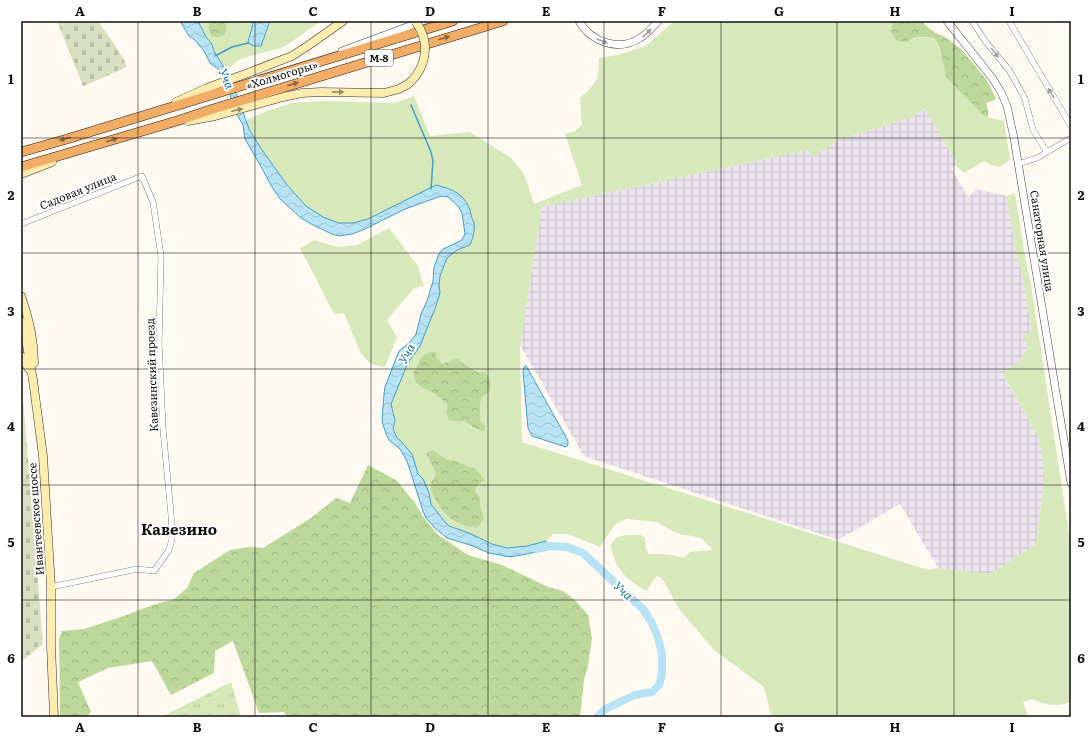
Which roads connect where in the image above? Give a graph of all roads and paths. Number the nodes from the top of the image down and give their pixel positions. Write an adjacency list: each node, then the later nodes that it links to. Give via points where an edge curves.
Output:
1 (343, 21): 12 (main road, via 292,56)
2 (416, 21): 13 (main road, one-way to 2, bridge, via 302,93 399,90 415,77 425,54 424,38)
3 (423, 21): 11 (street)
4 (452, 21): 11 (highway, «Холмогоры» / М-8)
5 (503, 21): 13 (highway, «Холмогоры» / М-8, one-way to 5)
6 (579, 21): 7 (street, one-way to 7, via 589,34 610,44 633,42 641,38)
7 (658, 21)
8 (947, 21): 19 (street, Санаторная улица, via 1001,92 1007,106)
9 (972, 21): 18 (street, one-way to 18, via 1018,84 1025,99 1033,130)
10 (1008, 21): 14 (street, one-way to 10)
11 (298, 68): 12 (highway, «Холмогоры» / М-8)
12 (250, 78): 17 (highway, «Холмогоры» / М-8, one-way to 17, via 159,110)
13 (257, 100): 16 (highway, «Холмогоры» / М-8, one-way to 13)
14 (1071, 126)
15 (1071, 138): 18 (street)
16 (89, 147): 20 (highway, «Холмогоры» / М-8); 21 (main road)
17 (21, 152)
18 (1047, 152): 19 (street)
19 (1018, 164): 28 (street, Санаторная улица)
20 (21, 167)
21 (21, 174)
22 (142, 176): 23 (street, Садовая улица); 29 (street, Кавезинский проезд, via 153,202 161,256 158,344 172,539 169,550 154,571 137,568)
23 (21, 224)
24 (21, 296): 27 (main road, via 34,352)
25 (21, 321): 27 (main road, Ивантеевское шоссе)
26 (21, 356): 27 (main road)
27 (33, 380): 29 (main road, Ивантеевское шоссе, via 43,456)
28 (1071, 483)
29 (51, 587): 30 (main road, Ивантеевское шоссе)
30 (54, 717)

